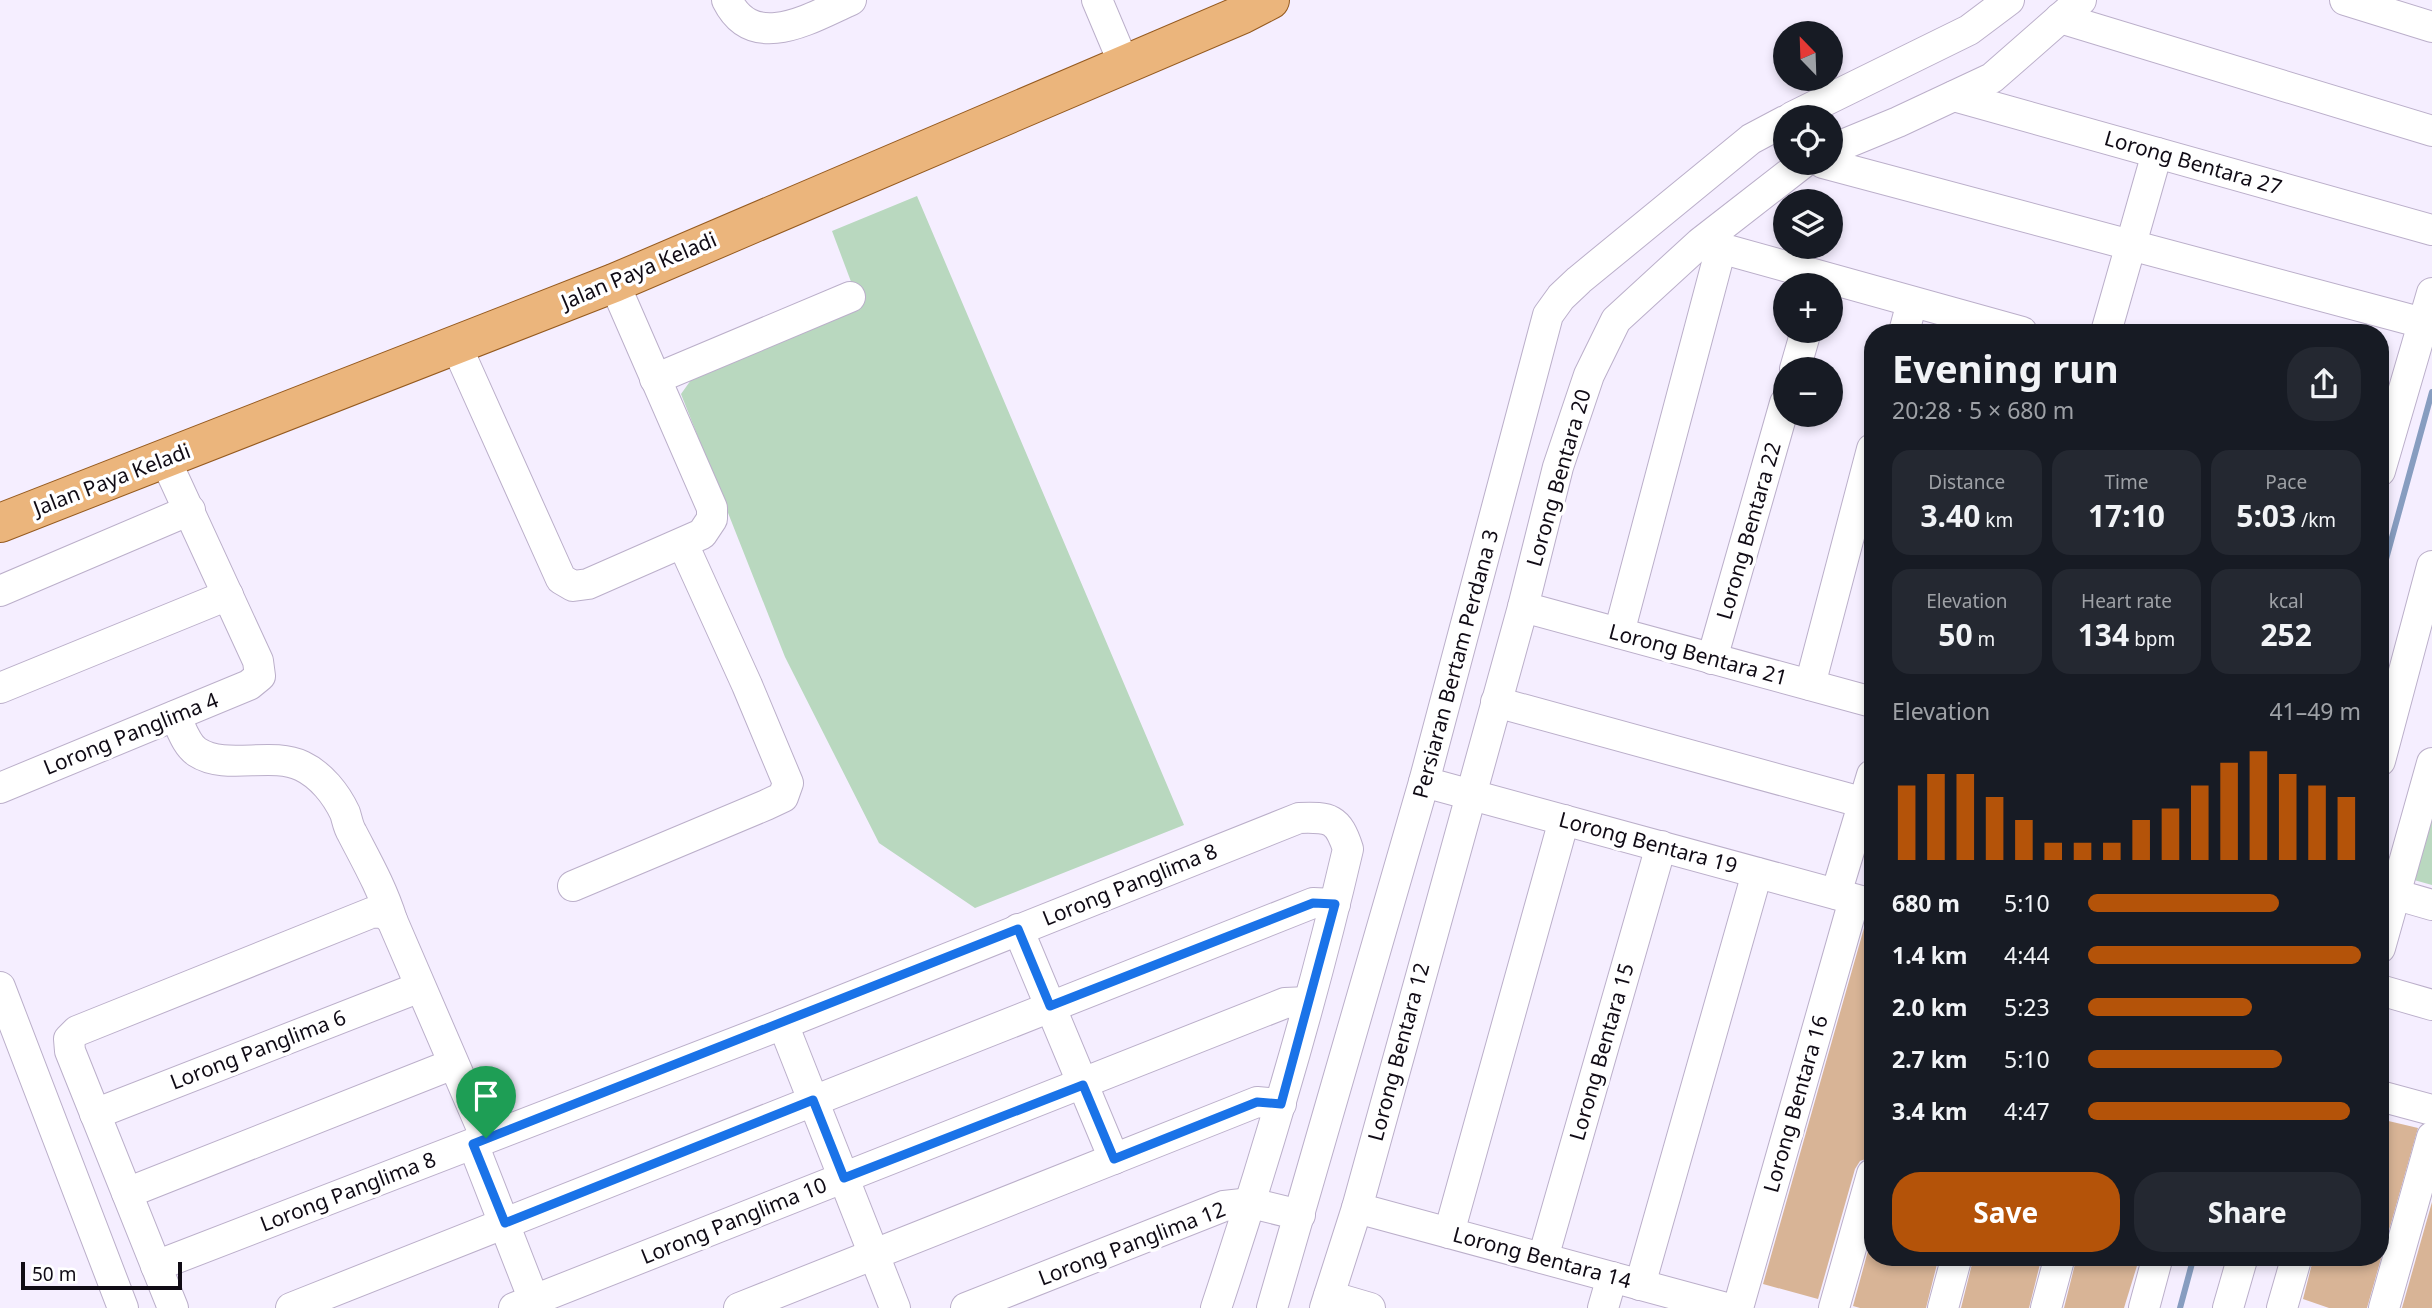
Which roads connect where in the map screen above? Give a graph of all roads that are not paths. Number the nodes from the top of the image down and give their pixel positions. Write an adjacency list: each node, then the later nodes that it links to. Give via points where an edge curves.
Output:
1 (727, 0): 2 (street, via 744,22 763,29 790,26)
2 (851, 0)
3 (1097, 0): 9 (street)
4 (1270, 0): 9 (main road, Jalan Paya Keladi)
5 (2009, 0): 11 (street, via 1969,30)
6 (2345, 0): 8 (street)
7 (2071, 9): 10 (street, via 1992,78); 13 (street)
8 (2432, 27)
9 (1124, 64): 22 (main road, Jalan Paya Keladi)
10 (1954, 96): 14 (street); 15 (street, Lorong Bentara 27)
11 (1816, 105)
12 (1773, 127): 53 (street, Persiaran Bertam Perdana 3, via 1719,163 1579,281 1548,315)
13 (2432, 131)
14 (1843, 144)
15 (2157, 153): 18 (street, Lorong Bentara 27); 20 (street)
16 (1843, 168): 20 (street)
17 (1789, 175): 19 (street, Lorong Bentara 20)
18 (2432, 230)
19 (1710, 245): 21 (street); 43 (street, Lorong Bentara 20, via 1616,320 1589,375 1558,467); 44 (street)
20 (2131, 245): 27 (street); 30 (street)
21 (1796, 273)
22 (614, 283): 31 (main road, Jalan Paya Keladi); 32 (street)
23 (1843, 286): 26 (street)
24 (2432, 293): 27 (street)
25 (850, 297): 32 (street)
26 (1912, 302): 28 (street); 29 (street)
27 (2423, 323): 33 (street)
28 (1906, 324)
29 (1989, 324)
30 (2108, 324)
31 (456, 345): 35 (main road, Jalan Paya Keladi); 39 (street, via 561,579 573,586 589,584)
32 (655, 379): 39 (street, via 712,508 712,519 702,534)
33 (2389, 422)
34 (1778, 427): 45 (street, Lorong Bentara 22)
35 (165, 459): 37 (street); 38 (main road, Jalan Paya Keladi)
36 (1864, 479): 46 (street)
37 (190, 510): 41 (street); 42 (street)
38 (0, 523)
39 (683, 544): 61 (street, via 788,783 783,797)
40 (2432, 566): 51 (street)
41 (0, 591)
42 (228, 595): 47 (street); 50 (street, Lorong Panglima 4, via 261,676)
43 (1523, 607): 44 (street, Lorong Bentara 21); 49 (street, Lorong Bentara 20)
44 (1619, 633): 45 (street, Lorong Bentara 21)
45 (1712, 659): 46 (street, Lorong Bentara 21)
46 (1810, 685): 48 (street, Lorong Bentara 21)
47 (0, 688)
48 (1864, 700)
49 (1496, 702): 55 (street); 56 (street, Lorong Bentara 20)
50 (175, 716): 54 (street, Lorong Panglima 4); 67 (street, via 198,753 231,760 288,761 321,778 345,813)
51 (2389, 727)
52 (2432, 763): 62 (street)
53 (1424, 782): 56 (street, Lorong Bentara 19); 91 (street, Persiaran Bertam Perdana 3)
54 (0, 788)
55 (1864, 793)
56 (1470, 795): 57 (street, Lorong Bentara 19); 90 (street, Lorong Bentara 12)
57 (1564, 820): 59 (street, Lorong Bentara 19); 93 (street)
58 (1864, 833): 64 (street, Lorong Bentara 16)
59 (1661, 846): 60 (street, Lorong Bentara 19); 95 (street, Lorong Bentara 15)
60 (1756, 873): 64 (street, Lorong Bentara 19); 102 (street)
61 (573, 886)
62 (2389, 889)
63 (2389, 892): 66 (street)
64 (1854, 899): 116 (street, Lorong Bentara 16)
65 (1335, 904): 68 (street, Lorong Panglima 8, via 1348,849 1341,829 1324,817 1299,817); 72 (street); 74 (street, via 1313,903)
66 (2432, 905)
67 (392, 920): 70 (street); 82 (street, via 383,912 371,913 77,1031 69,1039 70,1051)
68 (1018, 929): 74 (street); 75 (street, Lorong Panglima 8)
69 (0, 987): 104 (street)
70 (420, 987): 76 (street); 82 (street, Lorong Panglima 6)
71 (2389, 993): 73 (street)
72 (1308, 1002): 77 (street, Lorong Panglima 10, via 1285,1003); 80 (street)
73 (2432, 1005)
74 (1050, 1006): 77 (street); 79 (street)
75 (783, 1024): 79 (street); 84 (street, Lorong Panglima 8)
76 (453, 1064): 84 (street); 87 (street)
77 (1083, 1085): 85 (street); 86 (street, Lorong Panglima 10)
78 (2389, 1099): 81 (street)
79 (813, 1100): 86 (street); 92 (street)
80 (1281, 1104): 85 (street, via 1257,1102); 89 (street)
81 (2432, 1111)
82 (95, 1114): 87 (street)
83 (2432, 1137): 123 (street)
84 (480, 1141): 92 (street); 96 (street, Lorong Panglima 8)
85 (1114, 1159): 94 (street)
86 (844, 1178): 94 (street); 105 (street, Lorong Panglima 10)
87 (127, 1194): 96 (street)
88 (1864, 1202): 117 (street)
89 (1251, 1203): 91 (street, Lorong Panglima 12); 106 (street); 111 (street, Lorong Panglima 12, via 1224,1206)
90 (1357, 1208): 93 (street, Lorong Bentara 14); 103 (street, Lorong Bentara 12)
91 (1300, 1215): 112 (street, Persiaran Bertam Perdana 3)
92 (505, 1223): 105 (street); 108 (street)
93 (1449, 1233): 95 (street, Lorong Bentara 14)
94 (874, 1254): 109 (street); 110 (street)
95 (1543, 1258): 102 (street, Lorong Bentara 14)
96 (156, 1266): 107 (street)
97 (1955, 1266): 118 (street)
98 (2057, 1266): 119 (street)
99 (2155, 1266): 120 (street)
100 (2240, 1266): 121 (street)
101 (2294, 1266): 122 (street)
102 (1626, 1281): 114 (street); 115 (street, Lorong Bentara 14)
103 (1327, 1302): 113 (street)
104 (114, 1305)
105 (529, 1305)
106 (1208, 1307)
107 (173, 1308)
108 (291, 1308)
109 (739, 1308)
110 (895, 1308)
111 (966, 1308)
112 (1272, 1308)
113 (1370, 1308)
114 (1603, 1308)
115 (1727, 1308)
116 (1738, 1308)
117 (1834, 1308)
118 (1943, 1308)
119 (2046, 1308)
120 (2144, 1308)
121 (2228, 1308)
122 (2283, 1308)
123 (2384, 1308)

